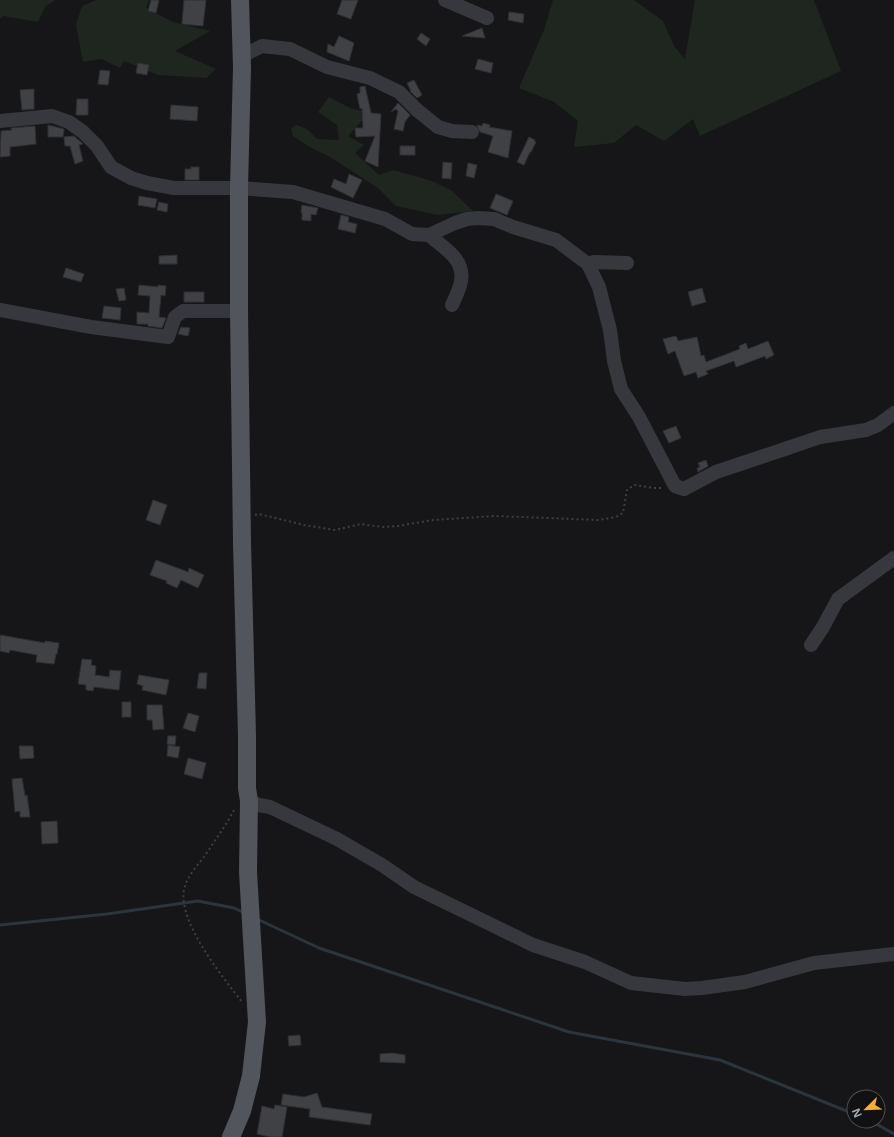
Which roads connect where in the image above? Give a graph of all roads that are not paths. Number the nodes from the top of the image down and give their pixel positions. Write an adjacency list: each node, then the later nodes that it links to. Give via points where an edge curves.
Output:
1 (240, 0): 4 (main road)
2 (446, 0): 3 (street)
3 (487, 18)
4 (242, 56): 6 (street, via 262,46 290,49 327,67 370,78 399,92 438,127); 7 (main road)
5 (0, 121): 7 (street, via 52,116 69,122 97,146 111,167 130,178 146,183 174,188)
6 (472, 132)
7 (239, 188): 8 (street, via 293,192 385,219 412,234); 13 (main road)
8 (429, 234): 10 (street, via 467,219 494,219 513,228 556,240); 11 (street, via 457,260 462,270 461,283)
9 (627, 263): 10 (street)
10 (588, 264): 14 (street, via 599,287 621,389 639,417 675,486 684,489 716,472 820,437 866,430 878,426)
11 (452, 305)
12 (0, 310): 13 (street, via 91,327 168,337 175,317 183,311)
13 (239, 312): 17 (main road, via 247,735 247,788)
14 (894, 413)
15 (894, 558): 16 (street, via 838,600)
16 (811, 644)
17 (243, 803): 18 (street, via 270,808 337,839 382,864 414,888 533,945 585,962 631,983 685,989 702,988 745,982 814,963); 19 (main road, via 257,1022 250,1076 242,1111)
18 (894, 954)
19 (231, 1137)

